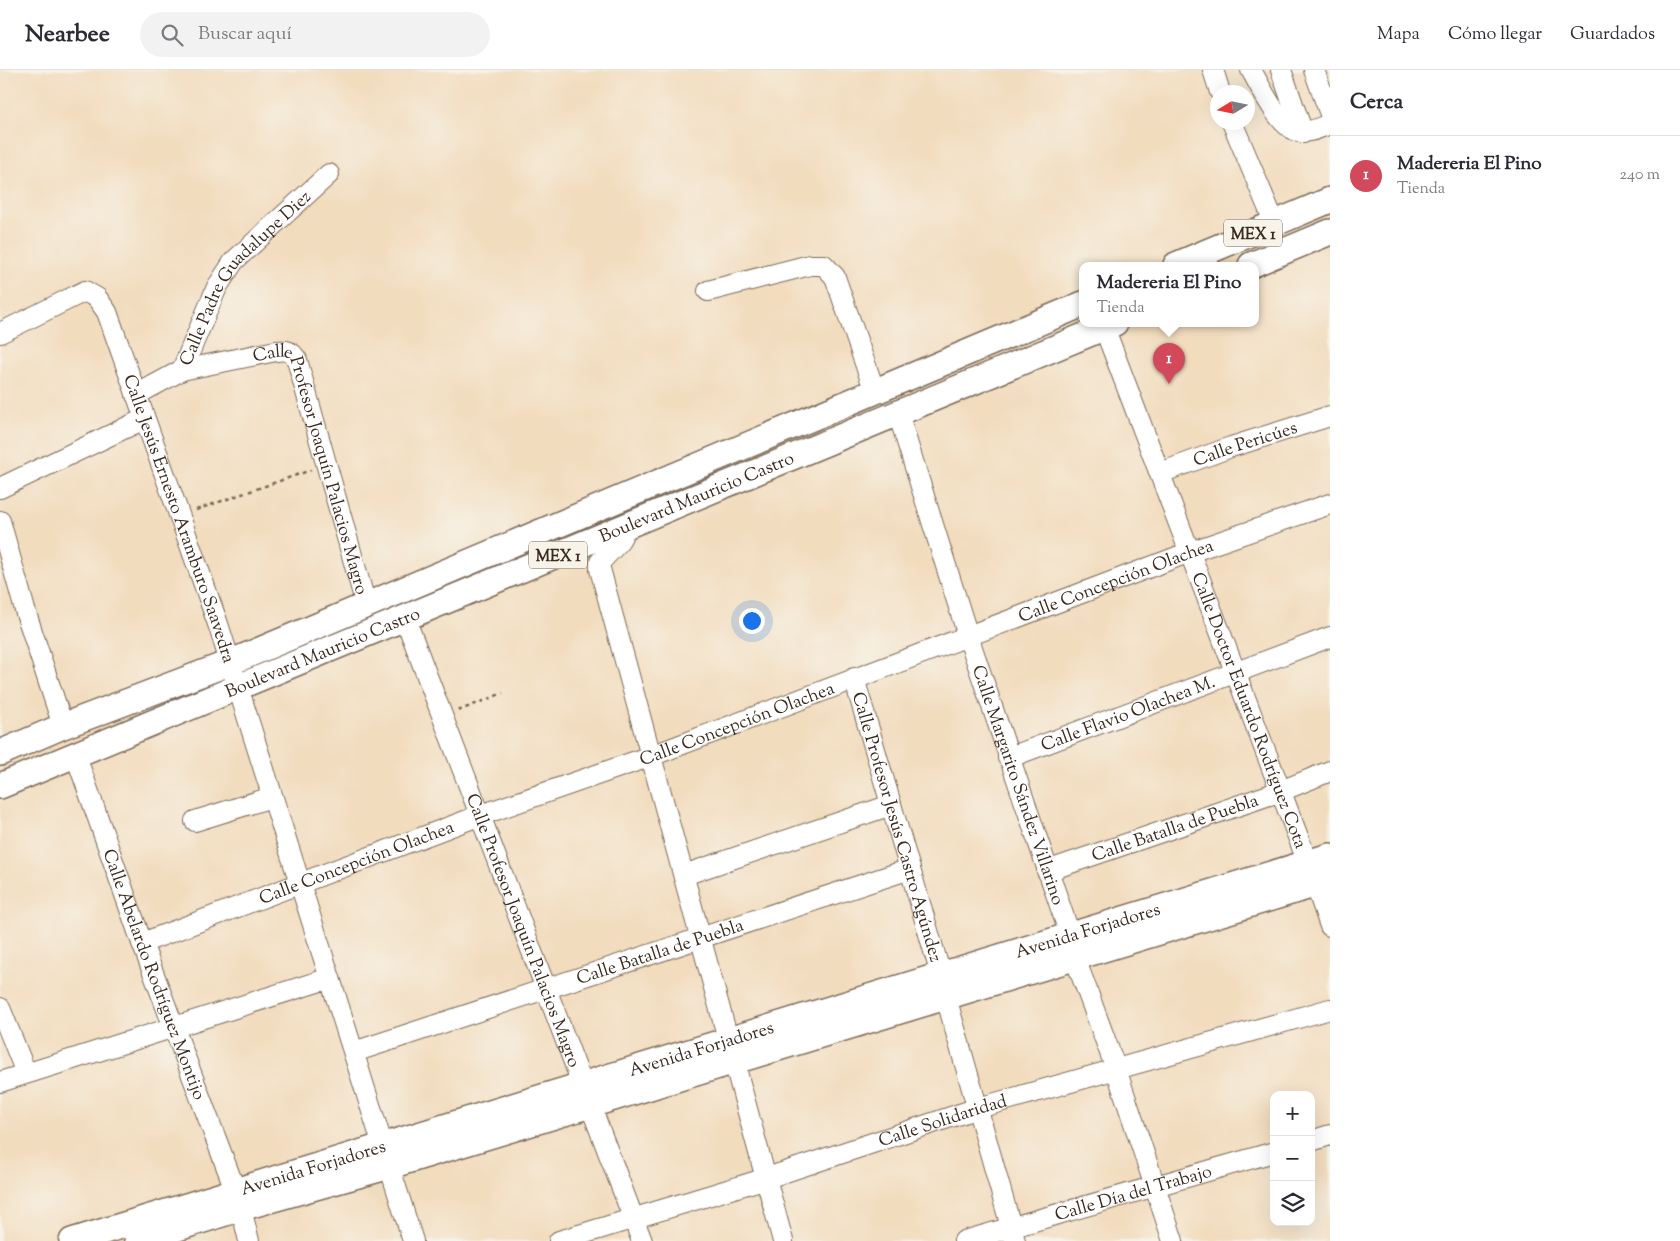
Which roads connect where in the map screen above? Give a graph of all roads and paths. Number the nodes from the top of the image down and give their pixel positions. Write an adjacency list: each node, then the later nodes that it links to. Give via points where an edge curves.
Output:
1 (1212, 70): 5 (street)
2 (1251, 70): 9 (street, via 1284,124)
3 (1281, 70): 9 (street)
4 (1314, 70): 6 (street)
5 (1217, 85)
6 (1330, 114)
7 (1330, 124): 9 (street)
8 (1235, 130): 12 (street)
9 (1303, 133)
10 (329, 174): 21 (street, Calle Padre Guadalupe Diez, via 234,260 217,287)
11 (1330, 200): 12 (main road, MEX 1)
12 (1275, 224): 14 (main road, MEX 1)
13 (1330, 232): 15 (main road, MEX 1)
14 (1183, 262)
15 (1258, 262)
16 (708, 291): 22 (street, via 810,265 824,265 835,277)
17 (1079, 306): 22 (main road, Boulevard Mauricio Castro / MEX 1)
18 (1104, 327): 24 (main road, Boulevard Mauricio Castro / MEX 1)
19 (1110, 327): 28 (street, Calle Doctor Eduardo Rodríguez Cota)
20 (0, 333): 23 (street, Calle Jesús Ernesto Aramburo Saavedra, via 85,291 97,298 107,312)
21 (182, 370): 23 (street, Calle Padre Guadalupe Diez); 27 (street, Calle Profesor Joaquín Palacios Magro, via 276,350 292,352)
22 (875, 392): 35 (main road, Boulevard Mauricio Castro / MEX 1)
23 (136, 395): 26 (street, Calle Jesús Ernesto Aramburo Saavedra)
24 (898, 413): 33 (main road, Boulevard Mauricio Castro / MEX 1); 37 (street, Calle Margarito Sández Villarino)
25 (1330, 416): 28 (street, Calle Pericúes)
26 (144, 419): 29 (street); 31 (street, Calle Jesús Ernesto Aramburo Saavedra)
27 (327, 466): 31 (path, via 272,482); 35 (street, Calle Profesor Joaquín Palacios Magro)
28 (1160, 473): 34 (street, Calle Doctor Eduardo Rodríguez Cota)
29 (0, 488)
30 (1330, 504): 34 (street, Calle Concepción Olachea)
31 (180, 516): 39 (street, Calle Jesús Ernesto Aramburo Saavedra)
32 (0, 521): 45 (street, via 25,610)
33 (627, 527): 36 (main road, Boulevard Mauricio Castro / MEX 1); 48 (street, via 618,543 600,562 600,569)
34 (1190, 552): 37 (street, Calle Concepción Olachea); 40 (street, Calle Doctor Eduardo Rodríguez Cota)
35 (366, 605): 39 (main road, Boulevard Mauricio Castro / MEX 1)
36 (405, 618): 42 (main road, Boulevard Mauricio Castro / MEX 1); 44 (street, Calle Profesor Joaquín Palacios Magro)
37 (968, 636): 41 (street, Calle Concepción Olachea); 49 (street, Calle Margarito Sández Villarino)
38 (1330, 637): 40 (street, Calle Flavio Olachea M.)
39 (229, 663): 42 (street, Calle Jesús Ernesto Aramburo Saavedra); 45 (main road, Boulevard Mauricio Castro / MEX 1)
40 (1235, 672): 49 (street, Calle Flavio Olachea M.); 52 (street, Calle Doctor Eduardo Rodríguez Cota)
41 (854, 678): 48 (street, Calle Concepción Olachea); 54 (street, Calle Profesor Jesús Castro Agúndez)
42 (237, 688): 47 (main road, Boulevard Mauricio Castro / MEX 1); 53 (street, Calle Jesús Ernesto Aramburo Saavedra)
43 (503, 693): 44 (path)
44 (443, 717): 55 (street, Calle Profesor Joaquín Palacios Magro)
45 (64, 726): 46 (main road, Boulevard Mauricio Castro / MEX 1)
46 (0, 753)
47 (76, 756): 51 (main road, Boulevard Mauricio Castro / MEX 1); 64 (street, Calle Abelardo Rodríguez Montijo)
48 (651, 756): 55 (street, Calle Concepción Olachea); 60 (street)
49 (1008, 758): 58 (street, Calle Margarito Sández Villarino)
50 (1330, 771): 52 (street, Calle Batalla de Puebla)
51 (0, 786)
52 (1281, 791): 58 (street, Calle Batalla de Puebla); 59 (street, Calle Doctor Eduardo Rodríguez Cota)
53 (272, 797): 56 (street); 61 (street, Calle Jesús Ernesto Aramburo Saavedra)
54 (891, 805): 57 (street, Calle Profesor Jesús Castro Agúndez); 60 (street)
55 (481, 816): 61 (street, Calle Concepción Olachea); 68 (street, Calle Profesor Joaquín Palacios Magro)
56 (195, 821)
57 (910, 869): 63 (street, Calle Batalla de Puebla); 67 (street, Calle Profesor Jesús Castro Agúndez)
58 (1047, 871): 65 (street, Calle Margarito Sández Villarino)
59 (1321, 871): 62 (street, Calle Doctor Eduardo Rodríguez Cota); 65 (main road, Avenida Forjadores)
60 (684, 876): 63 (street)
61 (300, 884): 64 (street, Calle Concepción Olachea); 66 (street, Calle Jesús Ernesto Aramburo Saavedra)
62 (1330, 926)
63 (701, 938): 68 (street, Calle Batalla de Puebla); 72 (street)
64 (142, 943): 71 (street, Calle Abelardo Rodríguez Montijo)
65 (1073, 946): 67 (main road, Avenida Forjadores); 74 (street, Calle Margarito Sández Villarino)
66 (330, 978): 71 (street); 73 (street, Calle Jesús Ernesto Aramburo Saavedra)
67 (944, 986): 72 (main road, Avenida Forjadores); 78 (street, Calle Profesor Jesús Castro Agúndez)
68 (547, 988): 73 (street, Calle Batalla de Puebla); 77 (street, Calle Profesor Joaquín Palacios Magro)
69 (0, 1008): 75 (street)
70 (1330, 1009): 74 (street, Calle Solidaridad)
71 (174, 1027): 75 (street); 85 (street, Calle Abelardo Rodríguez Montijo)
72 (731, 1050): 77 (main road, Avenida Forjadores); 83 (street)
73 (354, 1052): 82 (street, Calle Jesús Ernesto Aramburo Saavedra)
74 (1116, 1069): 78 (street, Calle Solidaridad); 84 (street, Calle Margarito Sández Villarino)
75 (26, 1073): 76 (street)
76 (0, 1082)
77 (588, 1095): 82 (main road, Avenida Forjadores); 86 (street, Calle Profesor Joaquín Palacios Magro)
78 (978, 1108): 83 (street, Calle Solidaridad); 87 (street, Calle Profesor Jesús Castro Agúndez)
79 (1330, 1135): 80 (street)
80 (1315, 1140)
81 (1270, 1153): 84 (street, Calle Día del Trabajo)
82 (387, 1157): 85 (main road, Avenida Forjadores); 91 (street, Calle Jesús Ernesto Aramburo Saavedra)
83 (767, 1178): 86 (street, Calle Solidaridad); 94 (street)
84 (1156, 1187): 87 (street, Calle Día del Trabajo); 96 (street, Calle Margarito Sández Villarino)
85 (238, 1200): 88 (main road, Avenida Forjadores); 89 (main road, Avenida Forjadores); 90 (street, Calle Abelardo Rodríguez Montijo)
86 (634, 1217): 92 (street, Calle Solidaridad); 93 (street, Calle Profesor Joaquín Palacios Magro)
87 (1013, 1234): 95 (street, Calle Día del Trabajo)
88 (72, 1241)
89 (137, 1241)
90 (249, 1241)
91 (414, 1241)
92 (559, 1241)
93 (642, 1241)
94 (783, 1241)
95 (964, 1241)
96 (1173, 1241)

